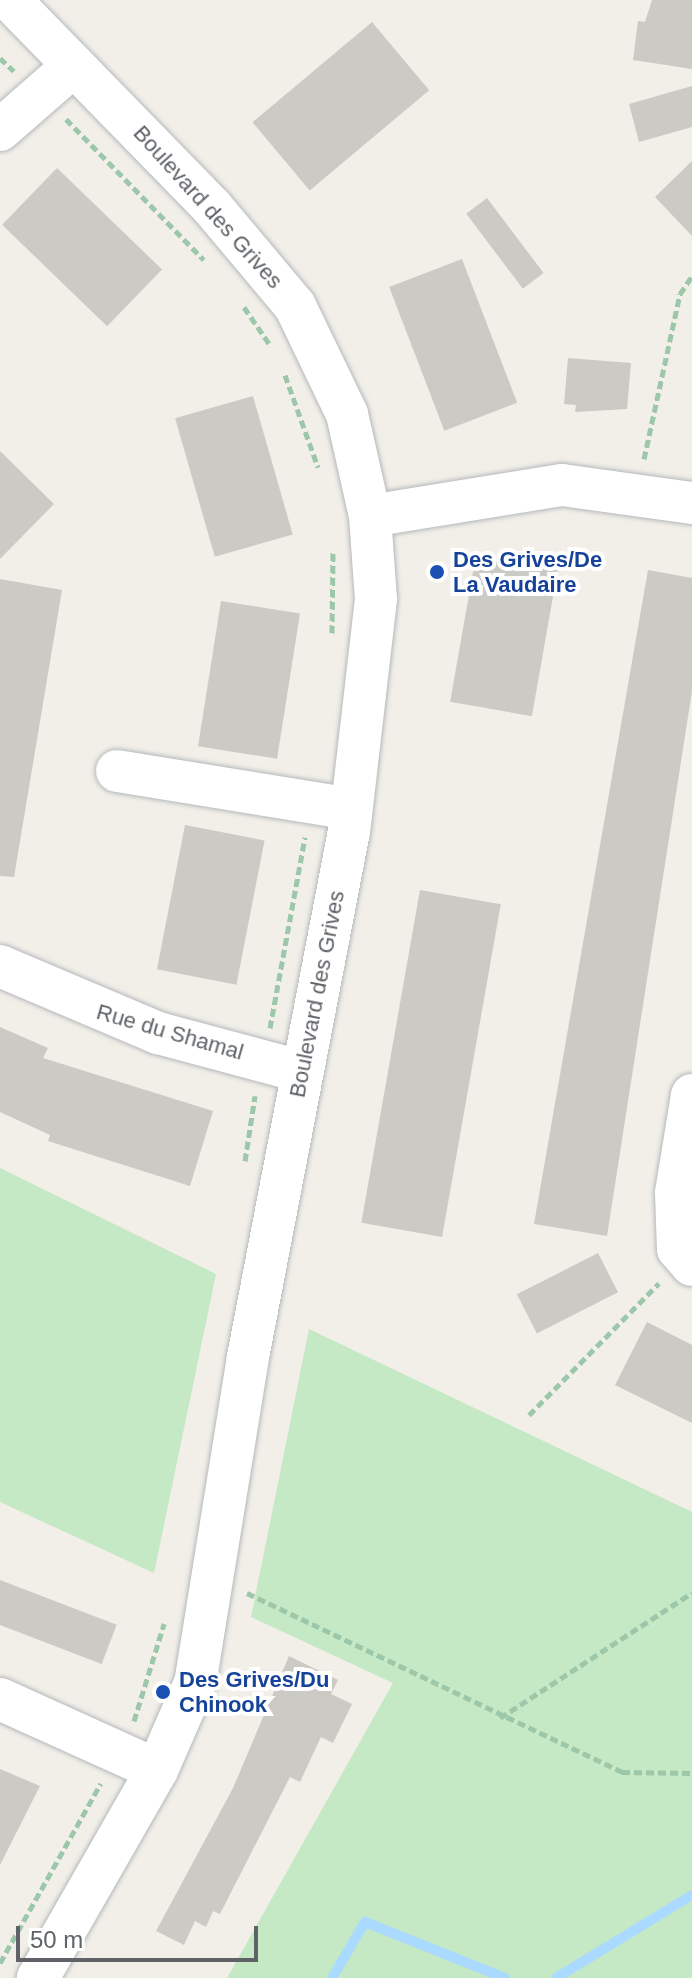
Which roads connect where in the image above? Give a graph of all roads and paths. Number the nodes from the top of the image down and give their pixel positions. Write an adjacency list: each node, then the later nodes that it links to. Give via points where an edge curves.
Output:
1 (10, 0): 4 (street, Boulevard des Grives)
2 (0, 28): 4 (street, Boulevard des Grives)
3 (0, 58): 5 (path)
4 (73, 66): 5 (street); 13 (street, Boulevard des Grives, via 212,207 295,306 347,414)
5 (42, 97): 6 (street); 7 (path)
6 (0, 130)
7 (210, 266)
8 (692, 276): 11 (path, via 680,294)
9 (239, 300): 10 (path, via 280,360)
10 (321, 476)
11 (637, 491): 12 (street); 13 (street, via 562,485)
12 (692, 503)
13 (370, 516): 18 (street, Boulevard des Grives, via 373,676)
14 (333, 541): 15 (path)
15 (332, 643)
16 (117, 771): 17 (street)
17 (310, 805): 18 (street); 20 (path)
18 (351, 809): 20 (street, Boulevard des Grives)
19 (0, 966): 20 (street, Rue du Shamal, via 87,1008)
20 (282, 1065): 22 (path); 25 (street, Boulevard des Grives)
21 (692, 1095): 23 (street, via 676,1193 678,1249)
22 (244, 1166)
23 (689, 1261): 24 (path)
24 (529, 1415)
25 (213, 1578): 29 (path); 31 (street, Boulevard des Grives, via 195,1683)
26 (692, 1593): 29 (path)
27 (167, 1611): 30 (path, via 154,1672)
28 (0, 1699): 30 (street)
29 (500, 1719): 32 (path, via 622,1772)
30 (119, 1752): 31 (street); 33 (path)
31 (157, 1770): 34 (street, Boulevard des Grives)
32 (692, 1773)
33 (0, 1963)
34 (38, 1978)

